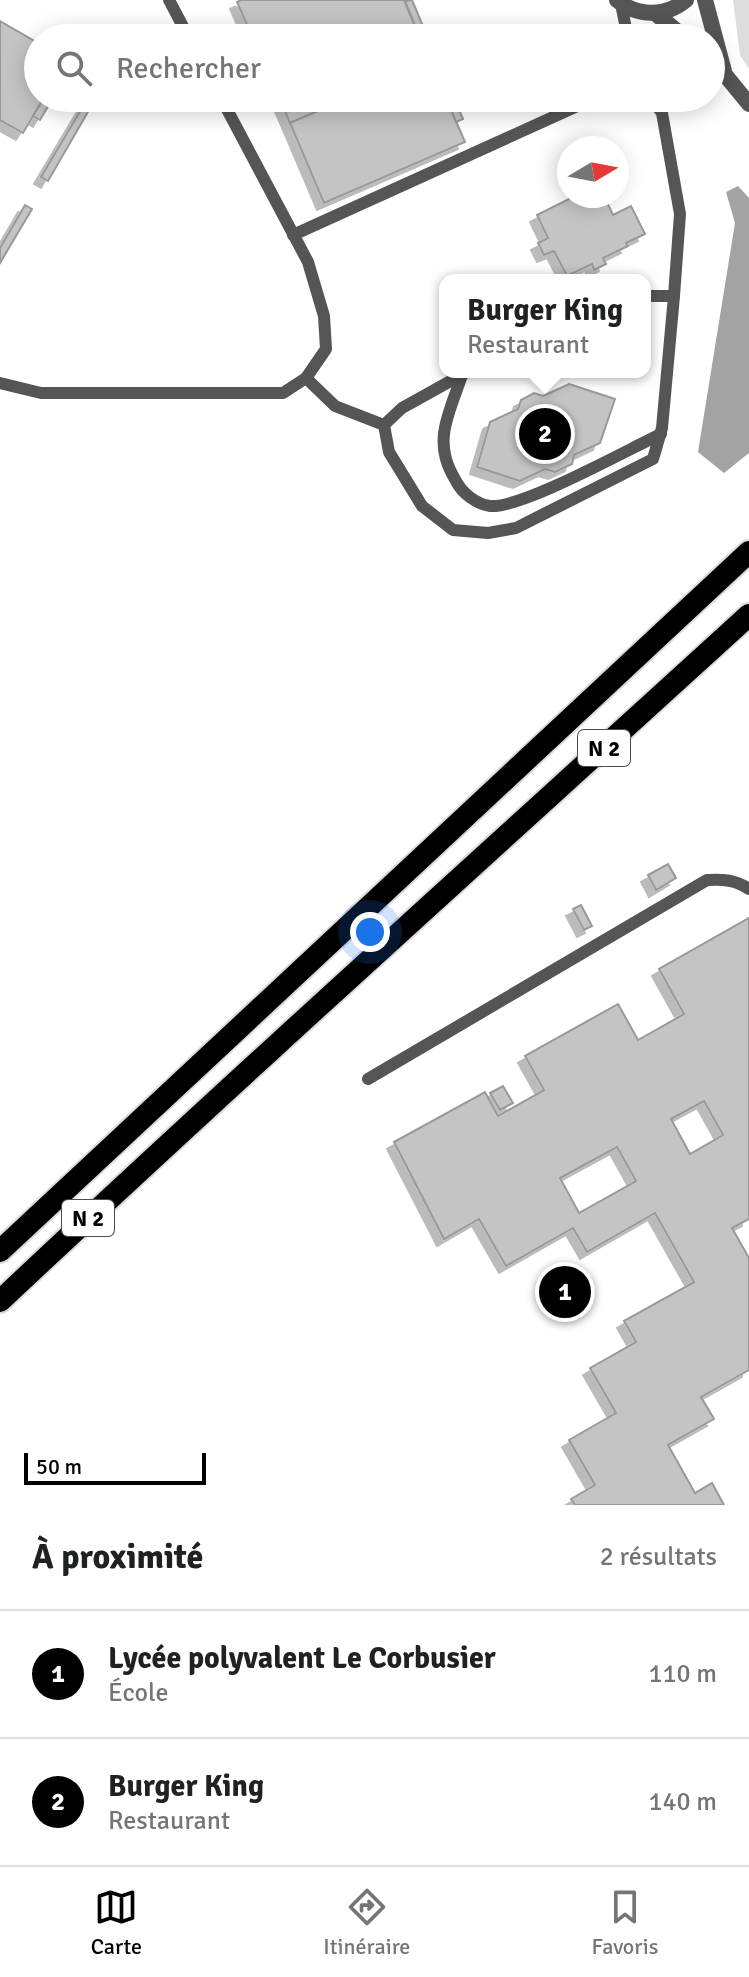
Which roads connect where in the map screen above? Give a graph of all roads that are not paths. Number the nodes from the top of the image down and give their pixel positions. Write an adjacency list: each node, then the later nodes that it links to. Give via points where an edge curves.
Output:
1 (169, 0): 6 (lane)
2 (686, 0): 5 (street)
3 (705, 0): 9 (street)
4 (619, 2): 5 (street); 7 (lane)
5 (655, 13): 8 (street)
6 (182, 24)
7 (624, 24)
8 (668, 24)
9 (709, 24)
10 (725, 75): 11 (street)
11 (749, 104)
12 (228, 112): 15 (lane)
13 (567, 112): 15 (lane)
14 (662, 113): 17 (lane, via 680,214)
15 (293, 235): 18 (lane, via 308,262 325,325 326,349)
16 (651, 296): 17 (lane)
17 (674, 296): 23 (lane)
18 (306, 378): 21 (lane, via 283,393 41,393); 22 (lane, via 335,406)
19 (458, 378): 22 (lane, via 402,408)
20 (464, 378): 23 (lane, via 444,432 443,453 459,487 489,506 516,503)
21 (0, 383)
22 (384, 425): 23 (lane, via 389,452 422,506 453,530 488,533 516,528 653,459)
23 (661, 434)
24 (749, 552): 28 (highway, N 2)
25 (749, 615): 29 (highway, N 2)
26 (749, 889): 27 (lane, via 722,879 707,880)
27 (368, 1079)
28 (0, 1251)
29 (0, 1301)

